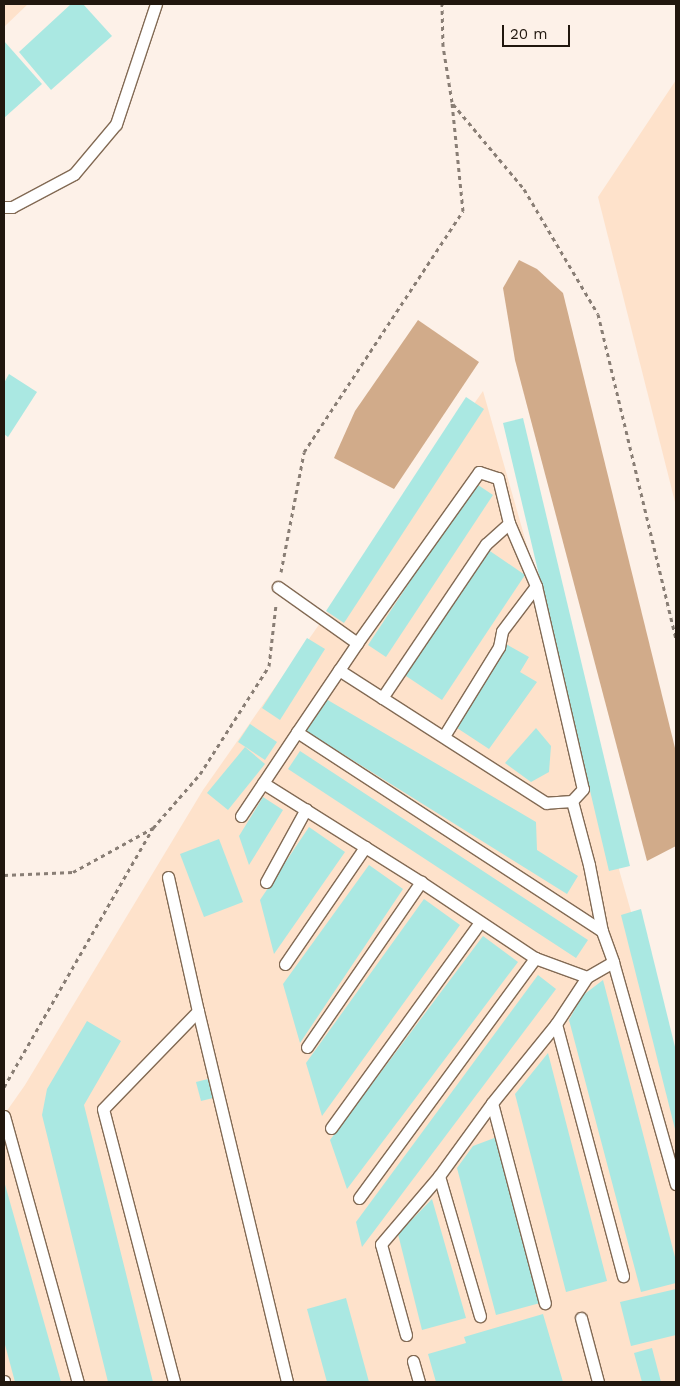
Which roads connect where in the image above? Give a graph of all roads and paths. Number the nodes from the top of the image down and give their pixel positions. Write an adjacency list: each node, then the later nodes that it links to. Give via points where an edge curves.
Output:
1 (156, 4): 4 (lane, via 116,124 74,174 12,207)
2 (442, 4): 3 (path, via 443,46)
3 (452, 102): 7 (path, via 463,211 304,452); 8 (path, via 524,189 598,314)
4 (4, 207)
5 (509, 523): 6 (lane); 9 (lane, via 498,478 479,472); 11 (lane, via 486,544)
6 (536, 586): 13 (lane, via 502,630 499,647); 15 (lane, via 583,789)
7 (278, 588): 9 (lane); 18 (path, via 269,666 200,774)
8 (676, 638)
9 (357, 644): 10 (lane)
10 (339, 670): 11 (lane); 12 (lane)
11 (382, 698): 13 (lane)
12 (298, 732): 14 (lane); 25 (lane)
13 (444, 736): 15 (lane, via 546,803)
14 (263, 783): 16 (lane); 17 (lane)
15 (572, 802): 25 (lane)
16 (306, 809): 19 (lane); 22 (lane)
17 (241, 816)
18 (154, 828): 20 (path, via 73,872); 33 (path)
19 (365, 847): 23 (lane); 28 (lane)
20 (4, 875)
21 (168, 877): 30 (lane)
22 (266, 882)
23 (422, 882): 24 (lane); 32 (lane)
24 (480, 922): 26 (lane); 36 (lane)
25 (602, 930): 27 (lane)
26 (535, 958): 29 (lane); 39 (lane)
27 (613, 962): 29 (lane); 38 (lane)
28 (285, 964)
29 (587, 977): 31 (lane)
30 (198, 1011): 47 (lane, via 103,1110); 48 (lane)
31 (556, 1024): 34 (lane); 40 (lane)
32 (307, 1047)
33 (4, 1087)
34 (492, 1103): 37 (lane); 41 (lane)
35 (4, 1116): 46 (lane)
36 (331, 1128)
37 (439, 1176): 42 (lane); 44 (lane, via 381,1244)
38 (676, 1184)
39 (359, 1198)
40 (624, 1276)
41 (545, 1303)
42 (480, 1316)
43 (581, 1318): 50 (lane)
44 (406, 1335)
45 (413, 1361): 49 (lane)
46 (78, 1382)
47 (174, 1382)
48 (287, 1382)
49 (419, 1382)
50 (598, 1382)

